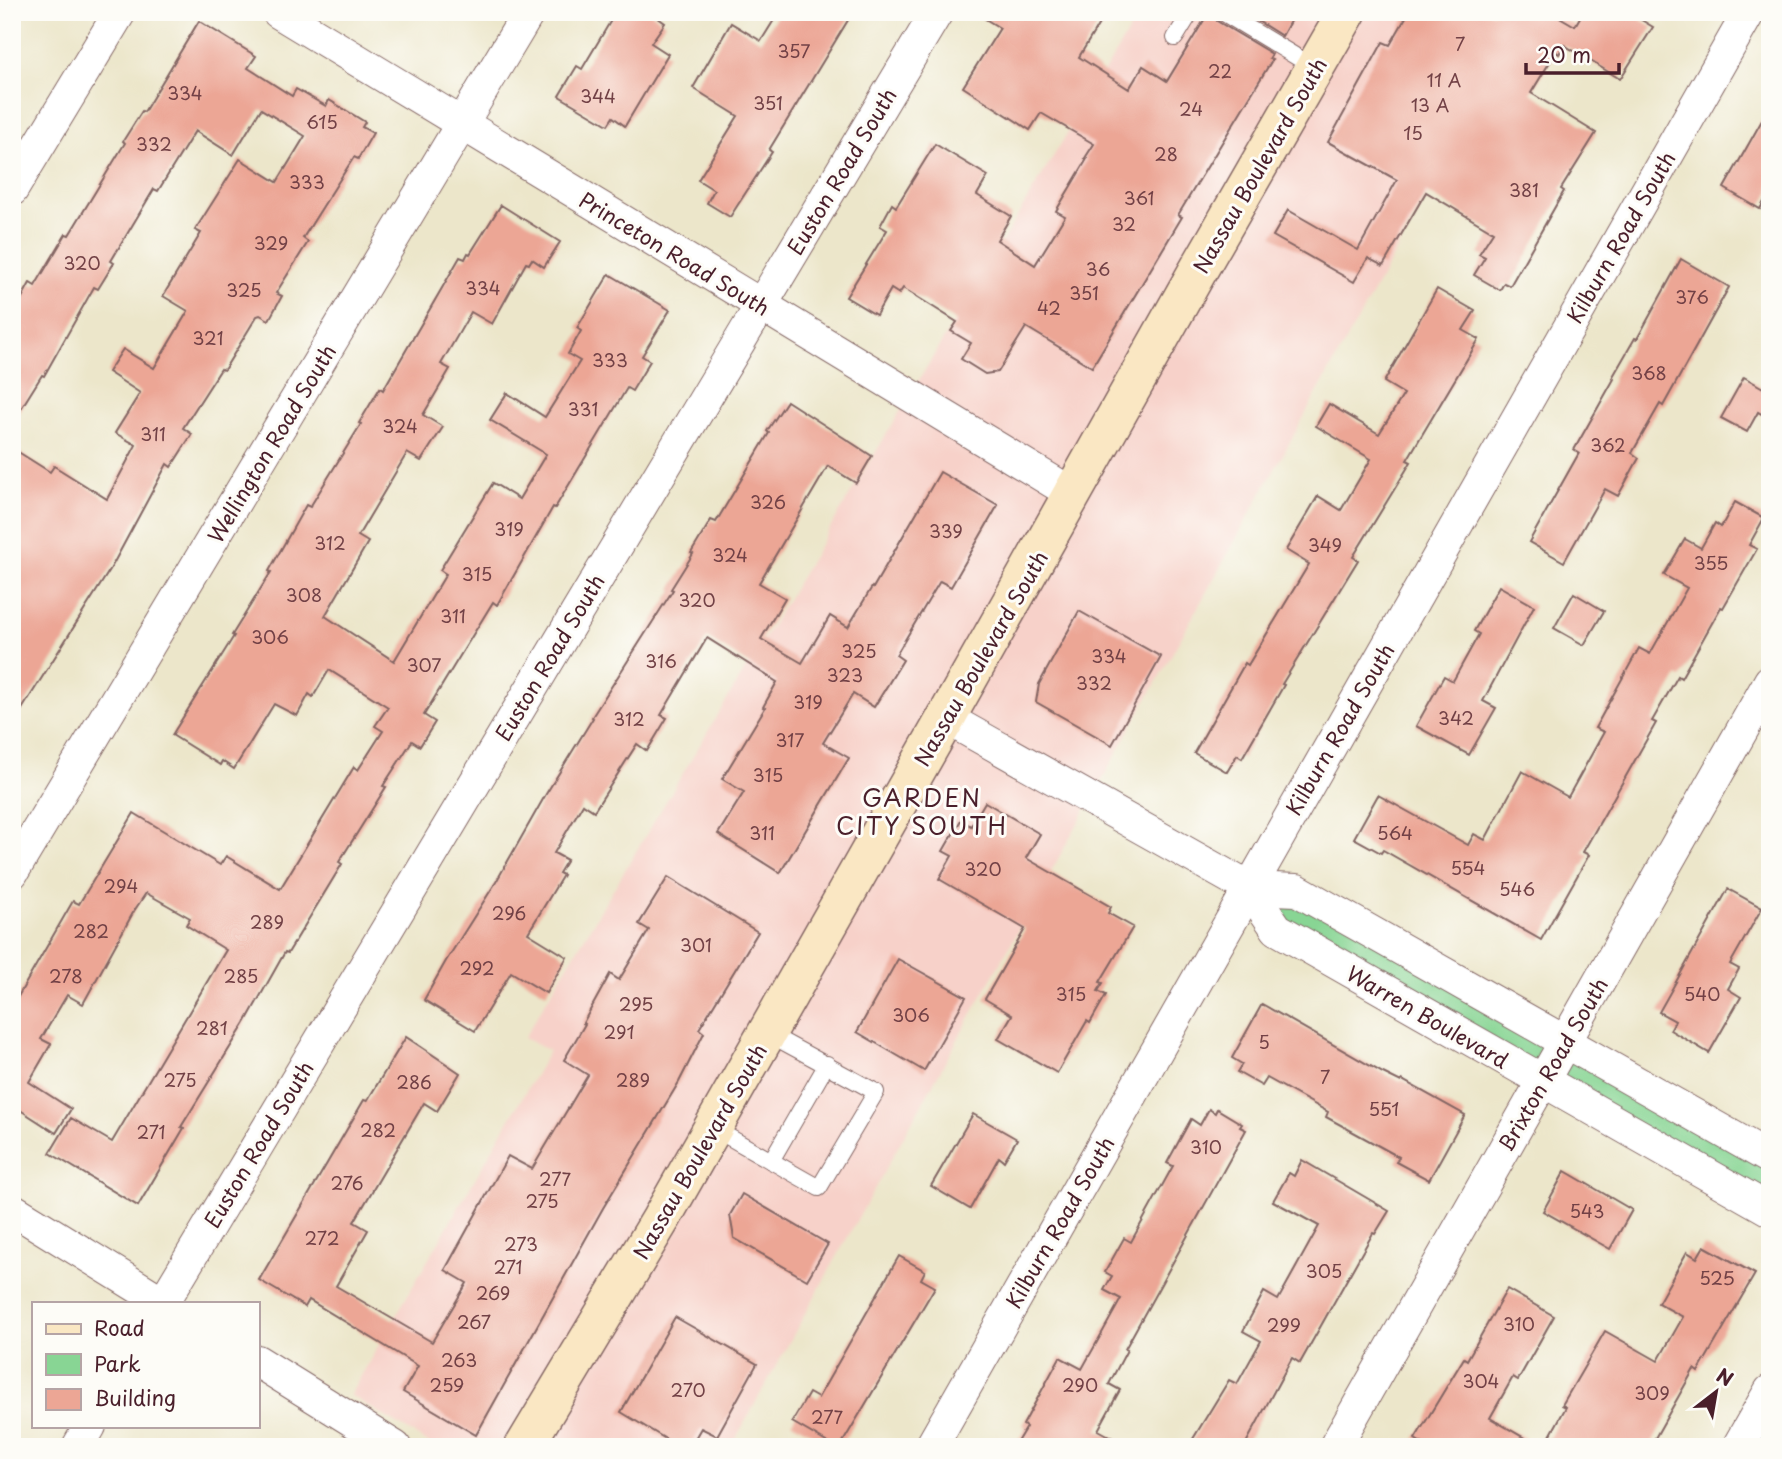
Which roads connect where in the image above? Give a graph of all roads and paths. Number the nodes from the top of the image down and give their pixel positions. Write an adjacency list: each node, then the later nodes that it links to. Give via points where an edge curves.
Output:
1 (120, 12): 12 (street)
2 (278, 12): 11 (street, Princeton Road South)
3 (529, 12): 11 (street, Wellington Road South)
4 (937, 12): 13 (street, Euston Road South)
5 (1191, 12): 9 (lane)
6 (1222, 12): 10 (lane)
7 (1346, 12): 10 (main road, Nassau Boulevard South)
8 (1749, 12): 18 (street, Kilburn Road South)
9 (1175, 38)
10 (1315, 68): 14 (main road, Nassau Boulevard South)
11 (462, 124): 13 (street, Princeton Road South); 17 (street, Wellington Road South)
12 (12, 190)
13 (760, 305): 14 (street, Princeton Road South); 29 (street, Euston Road South)
14 (1073, 494): 16 (main road, Nassau Boulevard South)
15 (1770, 681): 20 (street, Brixton Road South)
16 (946, 718): 18 (street, Warren Boulevard); 19 (main road, Nassau Boulevard South)
17 (12, 873)
18 (1249, 888): 20 (street, Warren Boulevard, via 1297,890); 22 (street, Warren Boulevard, via 1277,929); 36 (street, Kilburn Road South)
19 (767, 1033): 21 (lane); 23 (main road, Nassau Boulevard South)
20 (1565, 1041): 22 (street, Brixton Road South); 24 (street, Warren Boulevard)
21 (827, 1065): 25 (lane); 25 (lane, via 876,1092 820,1188)
22 (1542, 1081): 27 (street, Warren Boulevard); 37 (street, Brixton Road South)
23 (713, 1128): 25 (lane); 35 (main road, Nassau Boulevard South)
24 (1770, 1158)
25 (771, 1161)
26 (12, 1209): 28 (street)
27 (1770, 1210)
28 (161, 1302)
29 (164, 1302)
30 (259, 1362): 34 (street)
31 (1770, 1391): 38 (street)
32 (89, 1428): 33 (street)
33 (78, 1447)
34 (396, 1447)
35 (524, 1447)
36 (931, 1447)
37 (1335, 1447)
38 (1738, 1447)

